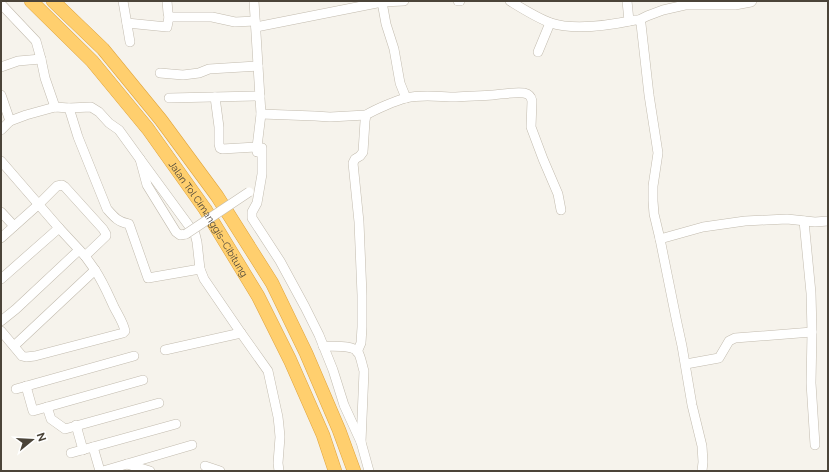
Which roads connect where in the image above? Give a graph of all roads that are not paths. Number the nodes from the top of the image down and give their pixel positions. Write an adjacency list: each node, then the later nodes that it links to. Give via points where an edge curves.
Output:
1 (31, 1): 81 (highway, Jalan Tol Cimanggis–Cibitung, via 92,60 148,129 205,209 258,296 290,360 323,435)
2 (53, 1): 82 (highway, Jalan Tol Cimanggis–Cibitung, via 103,49 162,120 217,196 275,290 306,353)
3 (123, 1): 16 (street)
4 (167, 1): 13 (street)
5 (254, 1): 18 (street)
6 (404, 1): 10 (street)
7 (510, 1): 17 (street)
8 (627, 1): 15 (street)
9 (752, 1): 12 (street, via 735,5)
10 (382, 2): 18 (street); 29 (street, via 400,83)
11 (1, 4): 21 (street, via 36,41)
12 (673, 4): 14 (street)
13 (169, 17): 16 (street, via 168,27); 18 (street, via 212,17)
14 (639, 20): 15 (street); 47 (street, via 658,153 653,201)
15 (629, 21): 17 (street, via 577,27)
16 (127, 23): 19 (street)
17 (550, 23): 20 (street)
18 (255, 24): 22 (street)
19 (130, 42)
20 (538, 52)
21 (41, 58): 23 (street); 30 (street)
22 (258, 66): 24 (street, via 182,75); 26 (street)
23 (1, 67)
24 (160, 73)
25 (1, 95): 34 (street)
26 (260, 96): 27 (street); 32 (street)
27 (215, 97): 28 (street); 36 (street, via 220,148)
28 (169, 98)
29 (406, 98): 33 (street); 40 (street, via 507,93 523,93 531,97 531,127 558,194)
30 (55, 107): 31 (street); 34 (street)
31 (69, 108): 37 (street, via 91,107 99,112 119,130); 49 (street, via 78,138 107,209 122,223 129,224 148,278)
32 (261, 114): 33 (street, via 330,117); 36 (street)
33 (366, 115): 59 (street, via 363,152 353,163 362,295 361,343)
34 (10, 120): 35 (street)
35 (1, 130)
36 (257, 147): 37 (street, bridge, via 254,188 186,234 180,235 147,185); 57 (street, via 262,148 262,174 252,218 280,261)
37 (140, 159): 49 (street, via 195,234)
38 (1, 161): 39 (street)
39 (39, 204): 44 (street); 45 (street); 48 (street, via 57,186 62,185 103,229 106,236)
40 (561, 210)
41 (1, 212): 44 (street)
42 (804, 220): 43 (street); 47 (street, via 745,220); 54 (street)
43 (828, 221)
44 (14, 226): 46 (street)
45 (59, 228): 48 (street); 51 (street)
46 (1, 238)
47 (660, 239): 61 (street)
48 (82, 253): 50 (street); 52 (street)
49 (200, 269): 55 (street, via 204,279)
50 (95, 270): 56 (street); 56 (street, via 125,331 123,333 35,356 25,361)
51 (1, 279)
52 (1, 321)
53 (1, 332): 56 (street)
54 (812, 332): 61 (street, via 735,338 729,341 719,358); 71 (street, via 811,383)
55 (241, 333): 58 (street); 80 (street, via 268,371 279,426)
56 (14, 346)
57 (323, 346): 59 (street, via 351,347); 69 (street)
58 (165, 350)
59 (357, 352): 69 (street, via 364,371)
60 (134, 356): 63 (street)
61 (686, 364): 84 (street, via 702,446)
62 (143, 380): 66 (street)
63 (26, 386): 64 (street); 66 (street, via 33,411)
64 (16, 389)
65 (159, 402): 68 (street)
66 (47, 407): 68 (street, via 51,419 65,429)
67 (176, 424): 72 (street)
68 (76, 425): 73 (street)
69 (361, 442): 83 (street)
70 (192, 445): 75 (street)
71 (815, 445)
72 (93, 447): 73 (street); 77 (street)
73 (83, 450): 74 (street)
74 (71, 453)
75 (125, 466): 77 (street); 78 (street)
76 (205, 467): 79 (street)
77 (101, 471)
78 (150, 471)
79 (220, 471)
80 (279, 471)
81 (335, 471)
82 (354, 471)
83 (369, 471)
84 (702, 471)

